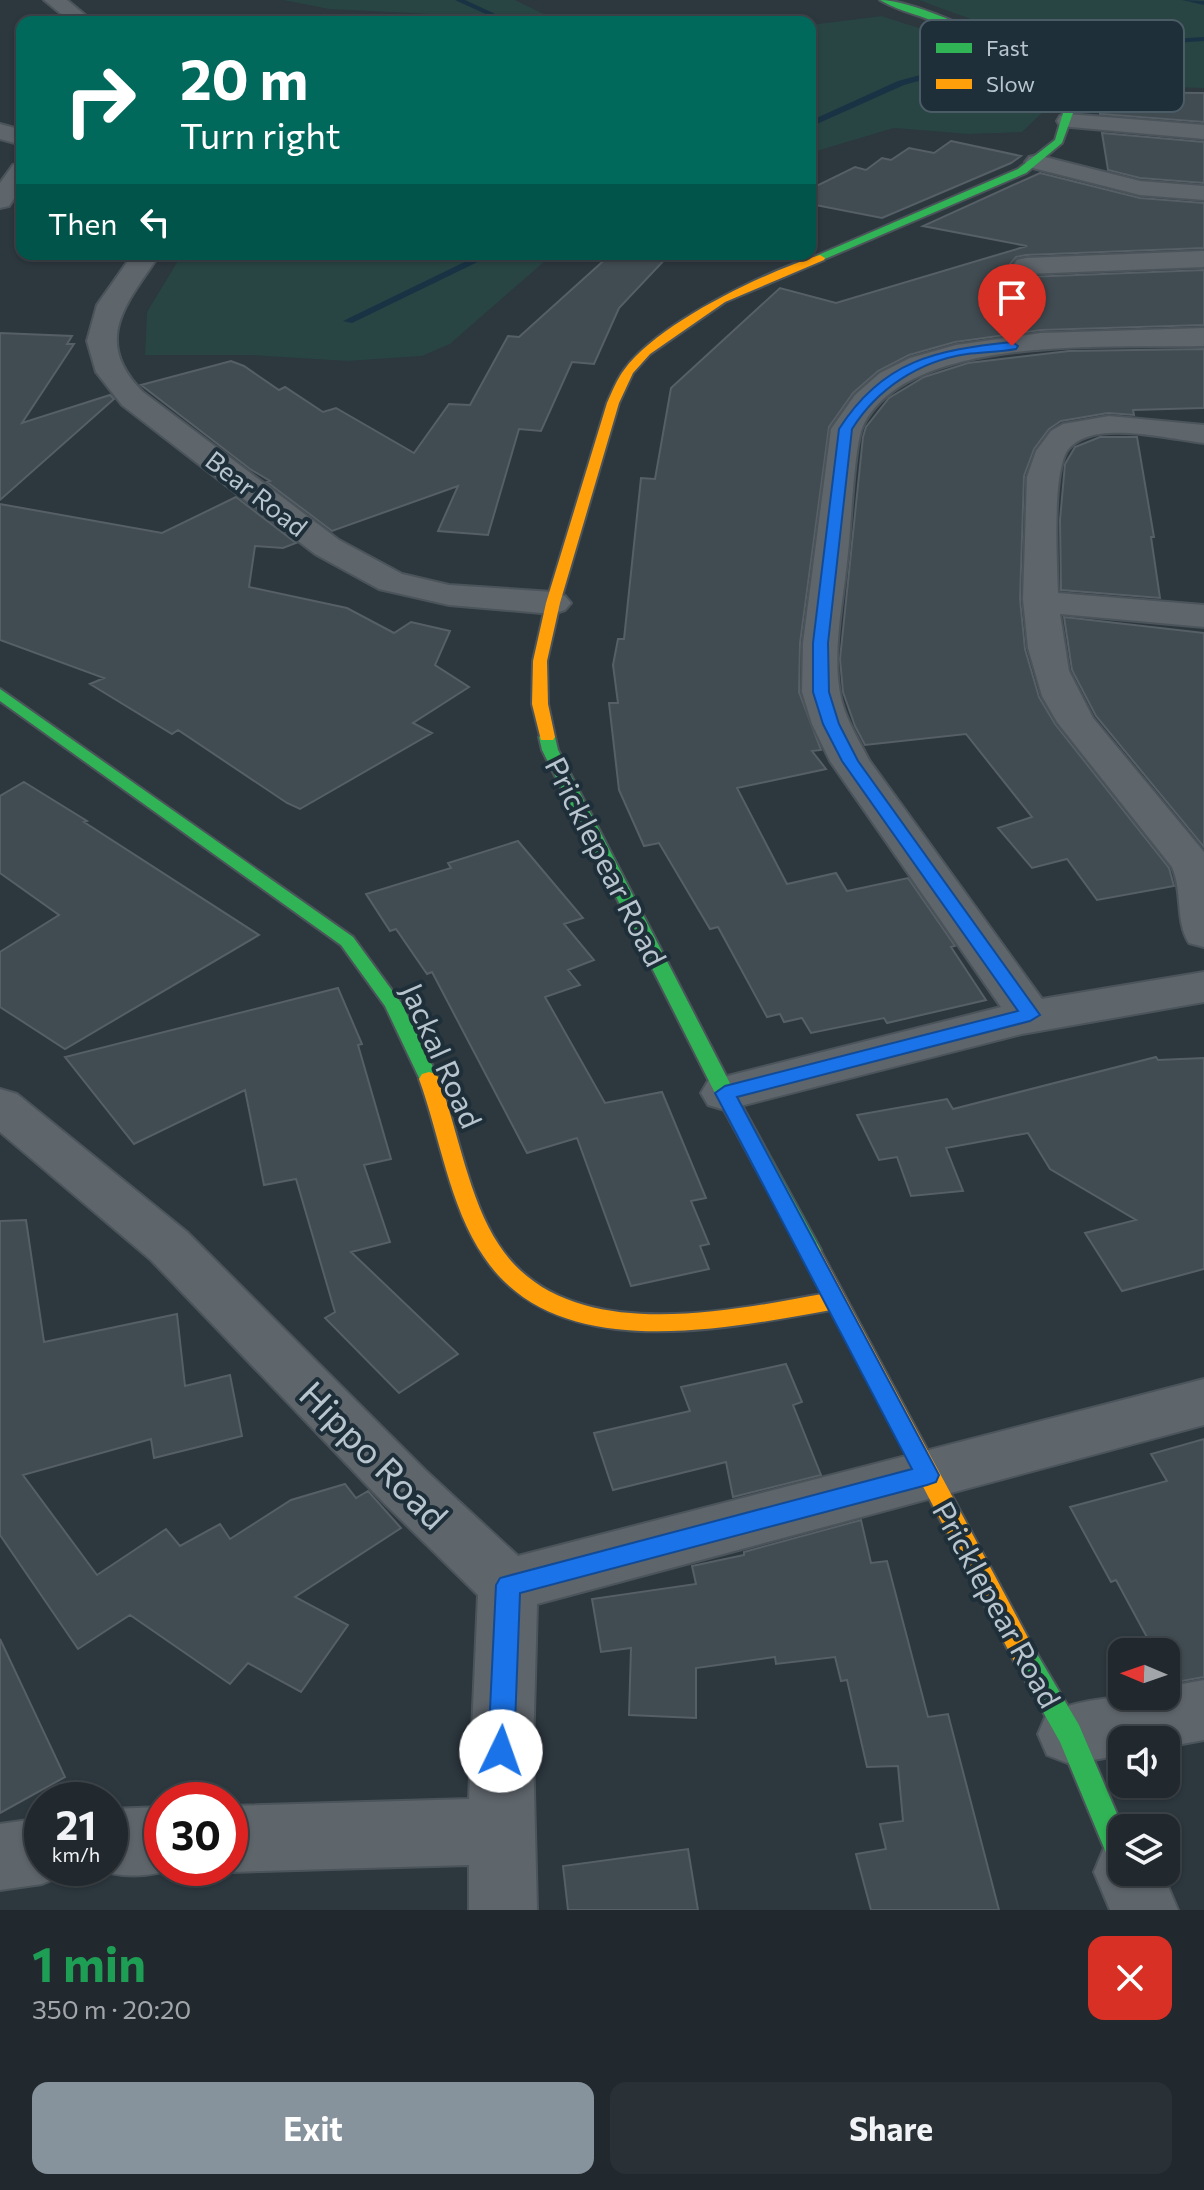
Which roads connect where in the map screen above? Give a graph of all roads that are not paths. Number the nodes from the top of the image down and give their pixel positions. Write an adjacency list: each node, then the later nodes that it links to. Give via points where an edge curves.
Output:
1 (54, 0): 3 (street)
2 (884, 0): 4 (street)
3 (76, 16)
4 (931, 20)
5 (1066, 112): 6 (street)
6 (1068, 121): 7 (street); 8 (street, Pricklepear Road, via 1057,145)
7 (1204, 132)
8 (1037, 162): 10 (street, via 1140,188); 18 (street, Pricklepear Road, via 721,300 646,352 628,372 613,403)
9 (16, 178): 11 (street)
10 (1204, 193)
11 (0, 201)
12 (1204, 259): 14 (street)
13 (143, 260): 18 (street, Bear Road, via 110,306 101,337 107,372 137,405 327,547 391,582 449,595)
14 (1026, 266)
15 (1204, 337): 24 (street, via 1012,346 941,356 890,379 861,405 846,429 821,643 824,703 850,761)
16 (1204, 434): 17 (street, via 1102,425 1064,435 1048,457 1043,477)
17 (1042, 602): 19 (street); 21 (street, via 1051,670 1062,696)
18 (553, 603): 25 (street, Pricklepear Road, via 540,661 540,704 550,750)
19 (1204, 616)
20 (0, 694): 27 (street, Jackal Road, via 316,916 365,961 397,1006 497,1262 528,1292 573,1312 637,1323 710,1322)
21 (1199, 868): 22 (street)
22 (1204, 933)
23 (1204, 987): 24 (street)
24 (1030, 1015): 25 (street)
25 (725, 1093): 27 (street, Pricklepear Road)
26 (0, 1106): 30 (street, Hippo Road, via 169,1246)
27 (837, 1300): 29 (street, Pricklepear Road)
28 (1204, 1402): 29 (street)
29 (927, 1475): 30 (street); 32 (street, Pricklepear Road)
30 (508, 1585): 34 (street)
31 (1204, 1710): 32 (street)
32 (1070, 1734): 33 (street, Pricklepear Road)
33 (1108, 1824)
34 (503, 1831): 35 (street); 39 (street)
35 (248, 1838)
36 (24, 1854): 37 (street)
37 (0, 1857)
38 (1134, 1886): 40 (street)
39 (503, 1910)
40 (1144, 1910)

